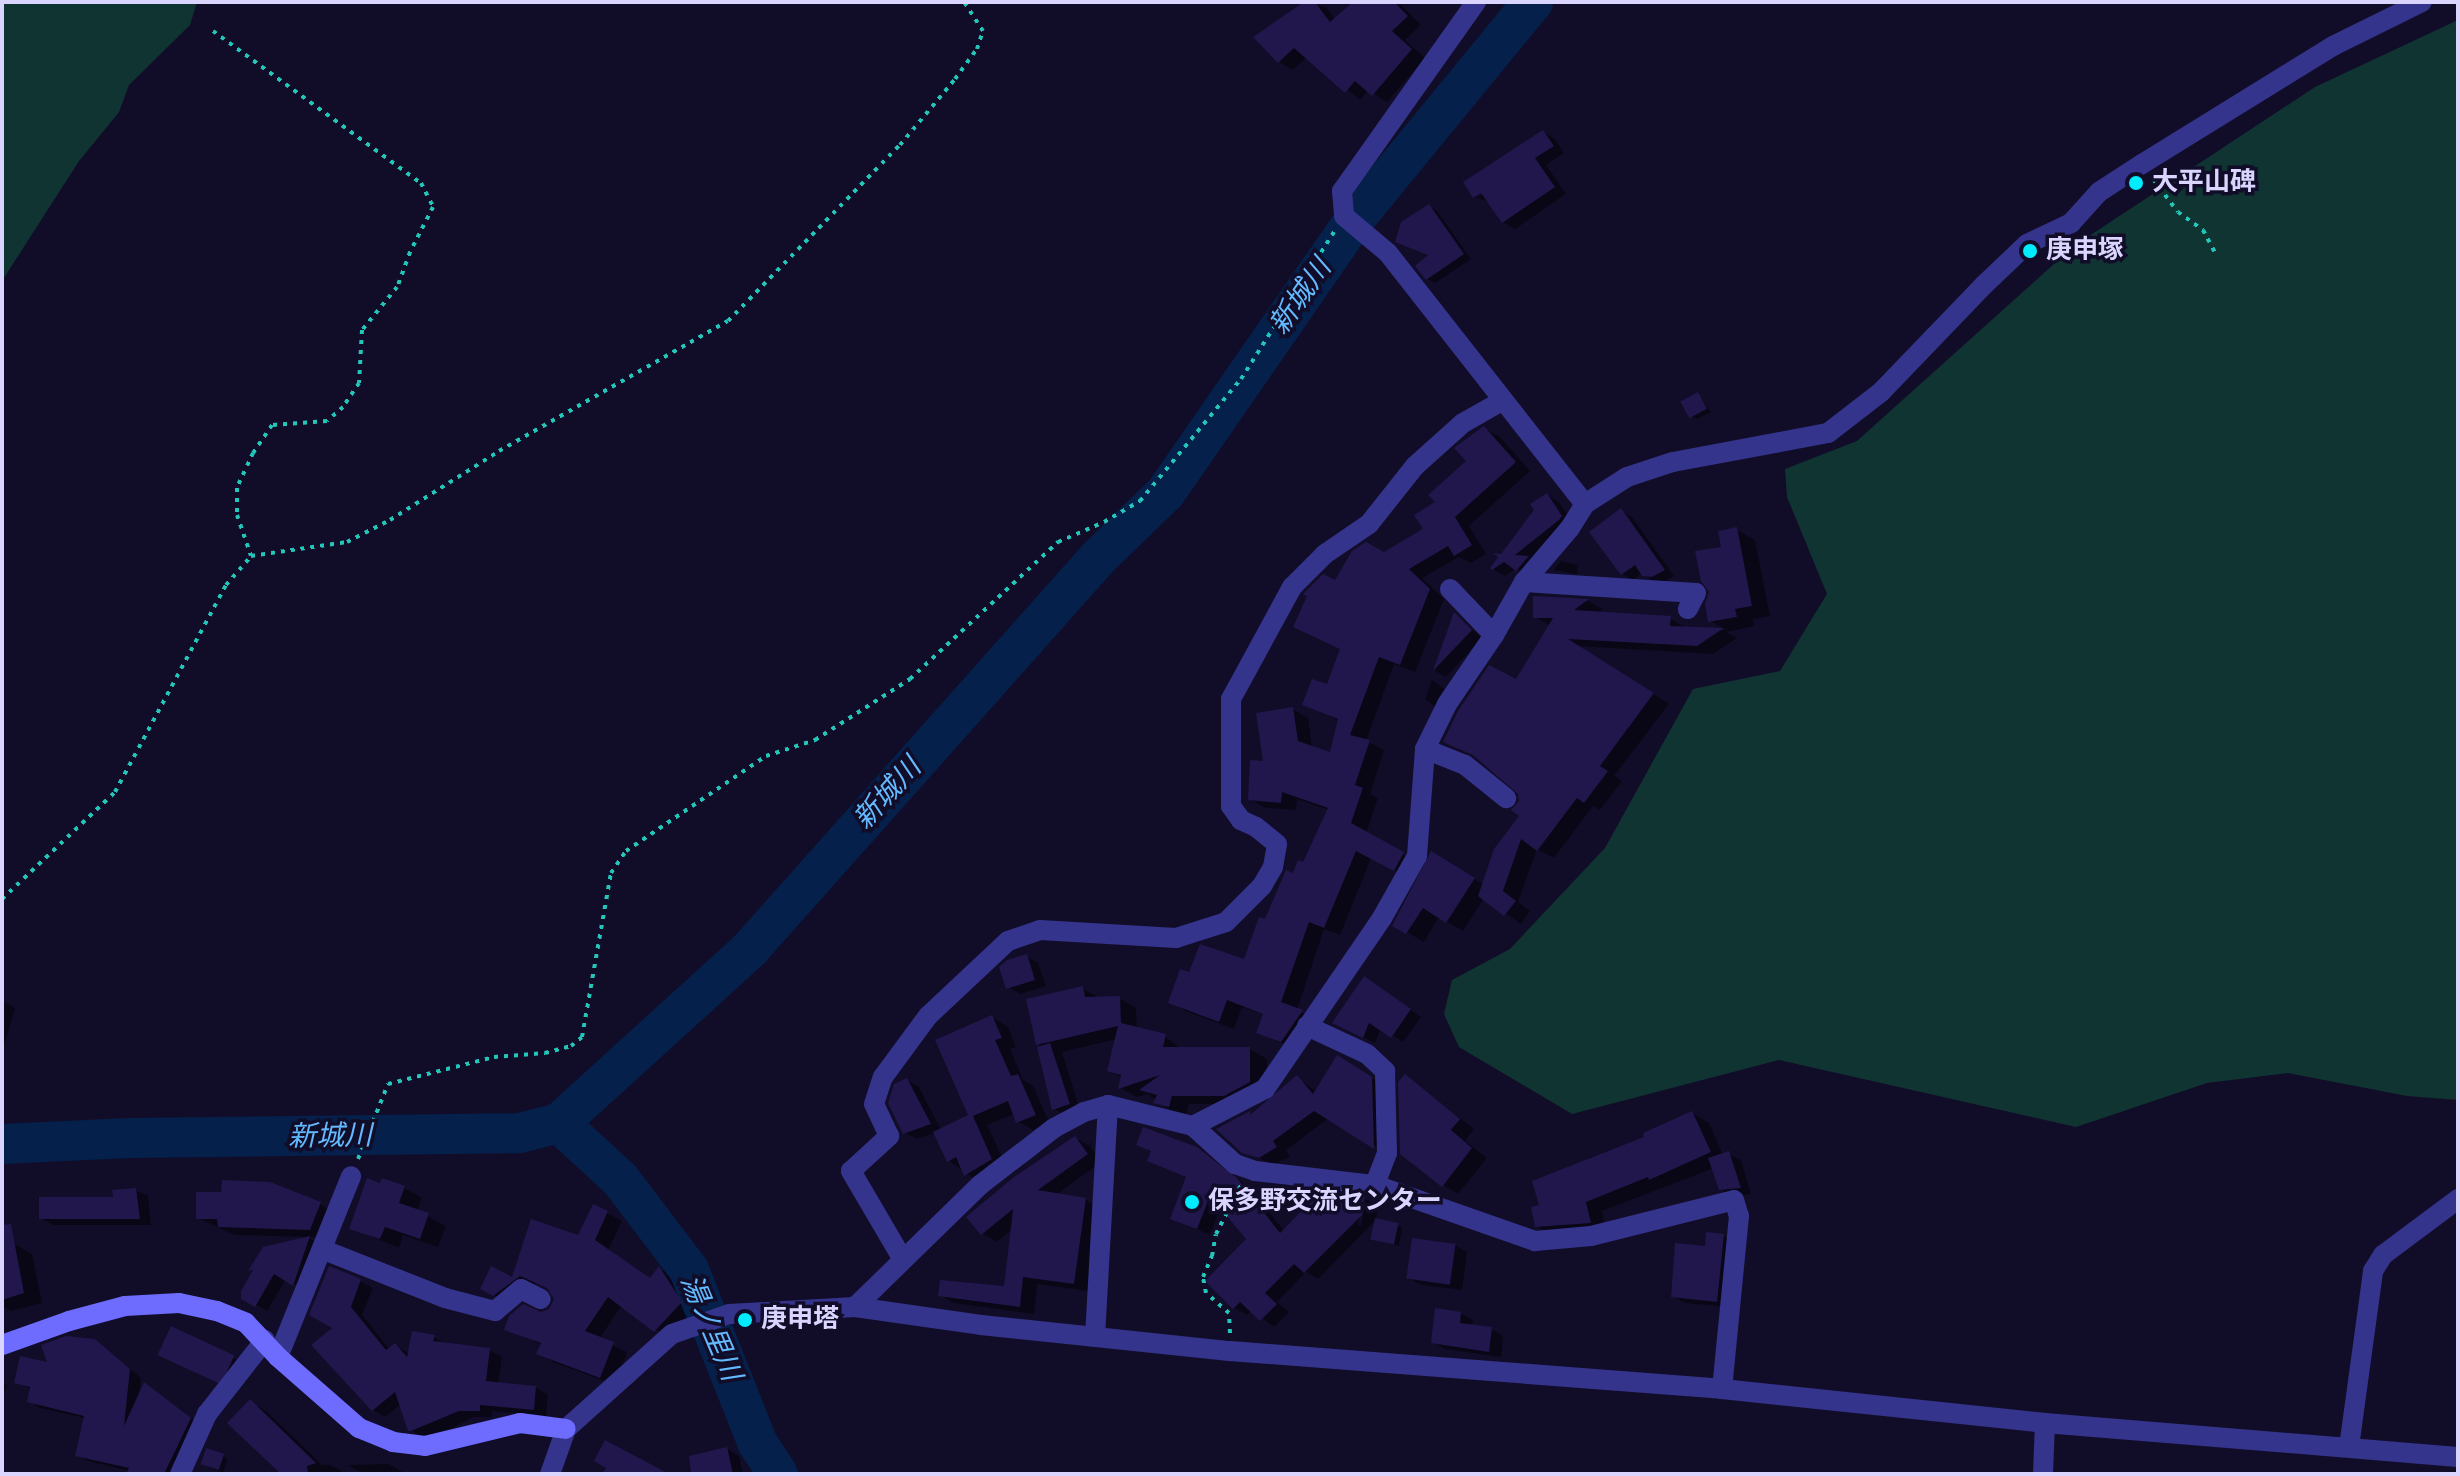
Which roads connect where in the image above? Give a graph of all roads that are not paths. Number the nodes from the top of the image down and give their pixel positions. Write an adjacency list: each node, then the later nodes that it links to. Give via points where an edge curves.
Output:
1 (1476, 2): 3 (street, via 1342,191 1348,220 1388,253)
2 (2422, 2): 4 (street, via 2333,46 2099,192 2019,268 1985,284 1881,392 1828,433 1673,462 1627,477)
3 (1502, 401): 4 (street); 18 (street, via 1463,423 1415,466 1369,524 1325,554 1292,587 1231,699 1231,806 1241,820 1277,844 1262,886 1226,922 1176,938 1040,930 1008,941 928,1016 883,1077 874,1104 889,1136 851,1171)
4 (1585, 504): 5 (street)
5 (1524, 582): 7 (street, via 1696,593); 8 (street)
6 (1450, 589): 8 (street)
7 (1688, 609)
8 (1494, 635): 9 (street, via 1447,704)
9 (1425, 749): 10 (street, via 1465,765); 11 (street, via 1417,856 1382,918)
10 (1506, 798)
11 (1307, 1026): 13 (street, via 1265,1089); 15 (street, via 1367,1054 1385,1071 1387,1153)
12 (1108, 1105): 13 (street); 18 (street, via 1054,1128 980,1185); 21 (street)
13 (1193, 1126): 15 (street, via 1244,1167)
14 (351, 1176): 17 (street)
15 (1375, 1185): 24 (street, via 1535,1241 1591,1236 1734,1200 1739,1216)
16 (2458, 1199): 27 (street, via 2383,1255 2373,1271)
17 (324, 1250): 19 (street, via 445,1298 495,1311 521,1289); 23 (street)
18 (902, 1258): 20 (street)
19 (541, 1299)
20 (855, 1307): 21 (street); 26 (street, via 729,1314 672,1334)
21 (1095, 1337): 24 (street)
22 (2, 1345): 23 (main road, via 125,1306 179,1303 246,1323)
23 (272, 1349): 26 (main road, via 359,1428 393,1442 425,1446 520,1423); 29 (street, via 207,1414)
24 (1722, 1389): 25 (street)
25 (2045, 1423): 27 (street); 31 (street)
26 (566, 1429): 30 (street)
27 (2349, 1447): 28 (street)
28 (2458, 1457)
29 (180, 1474)
30 (550, 1474)
31 (2043, 1474)

